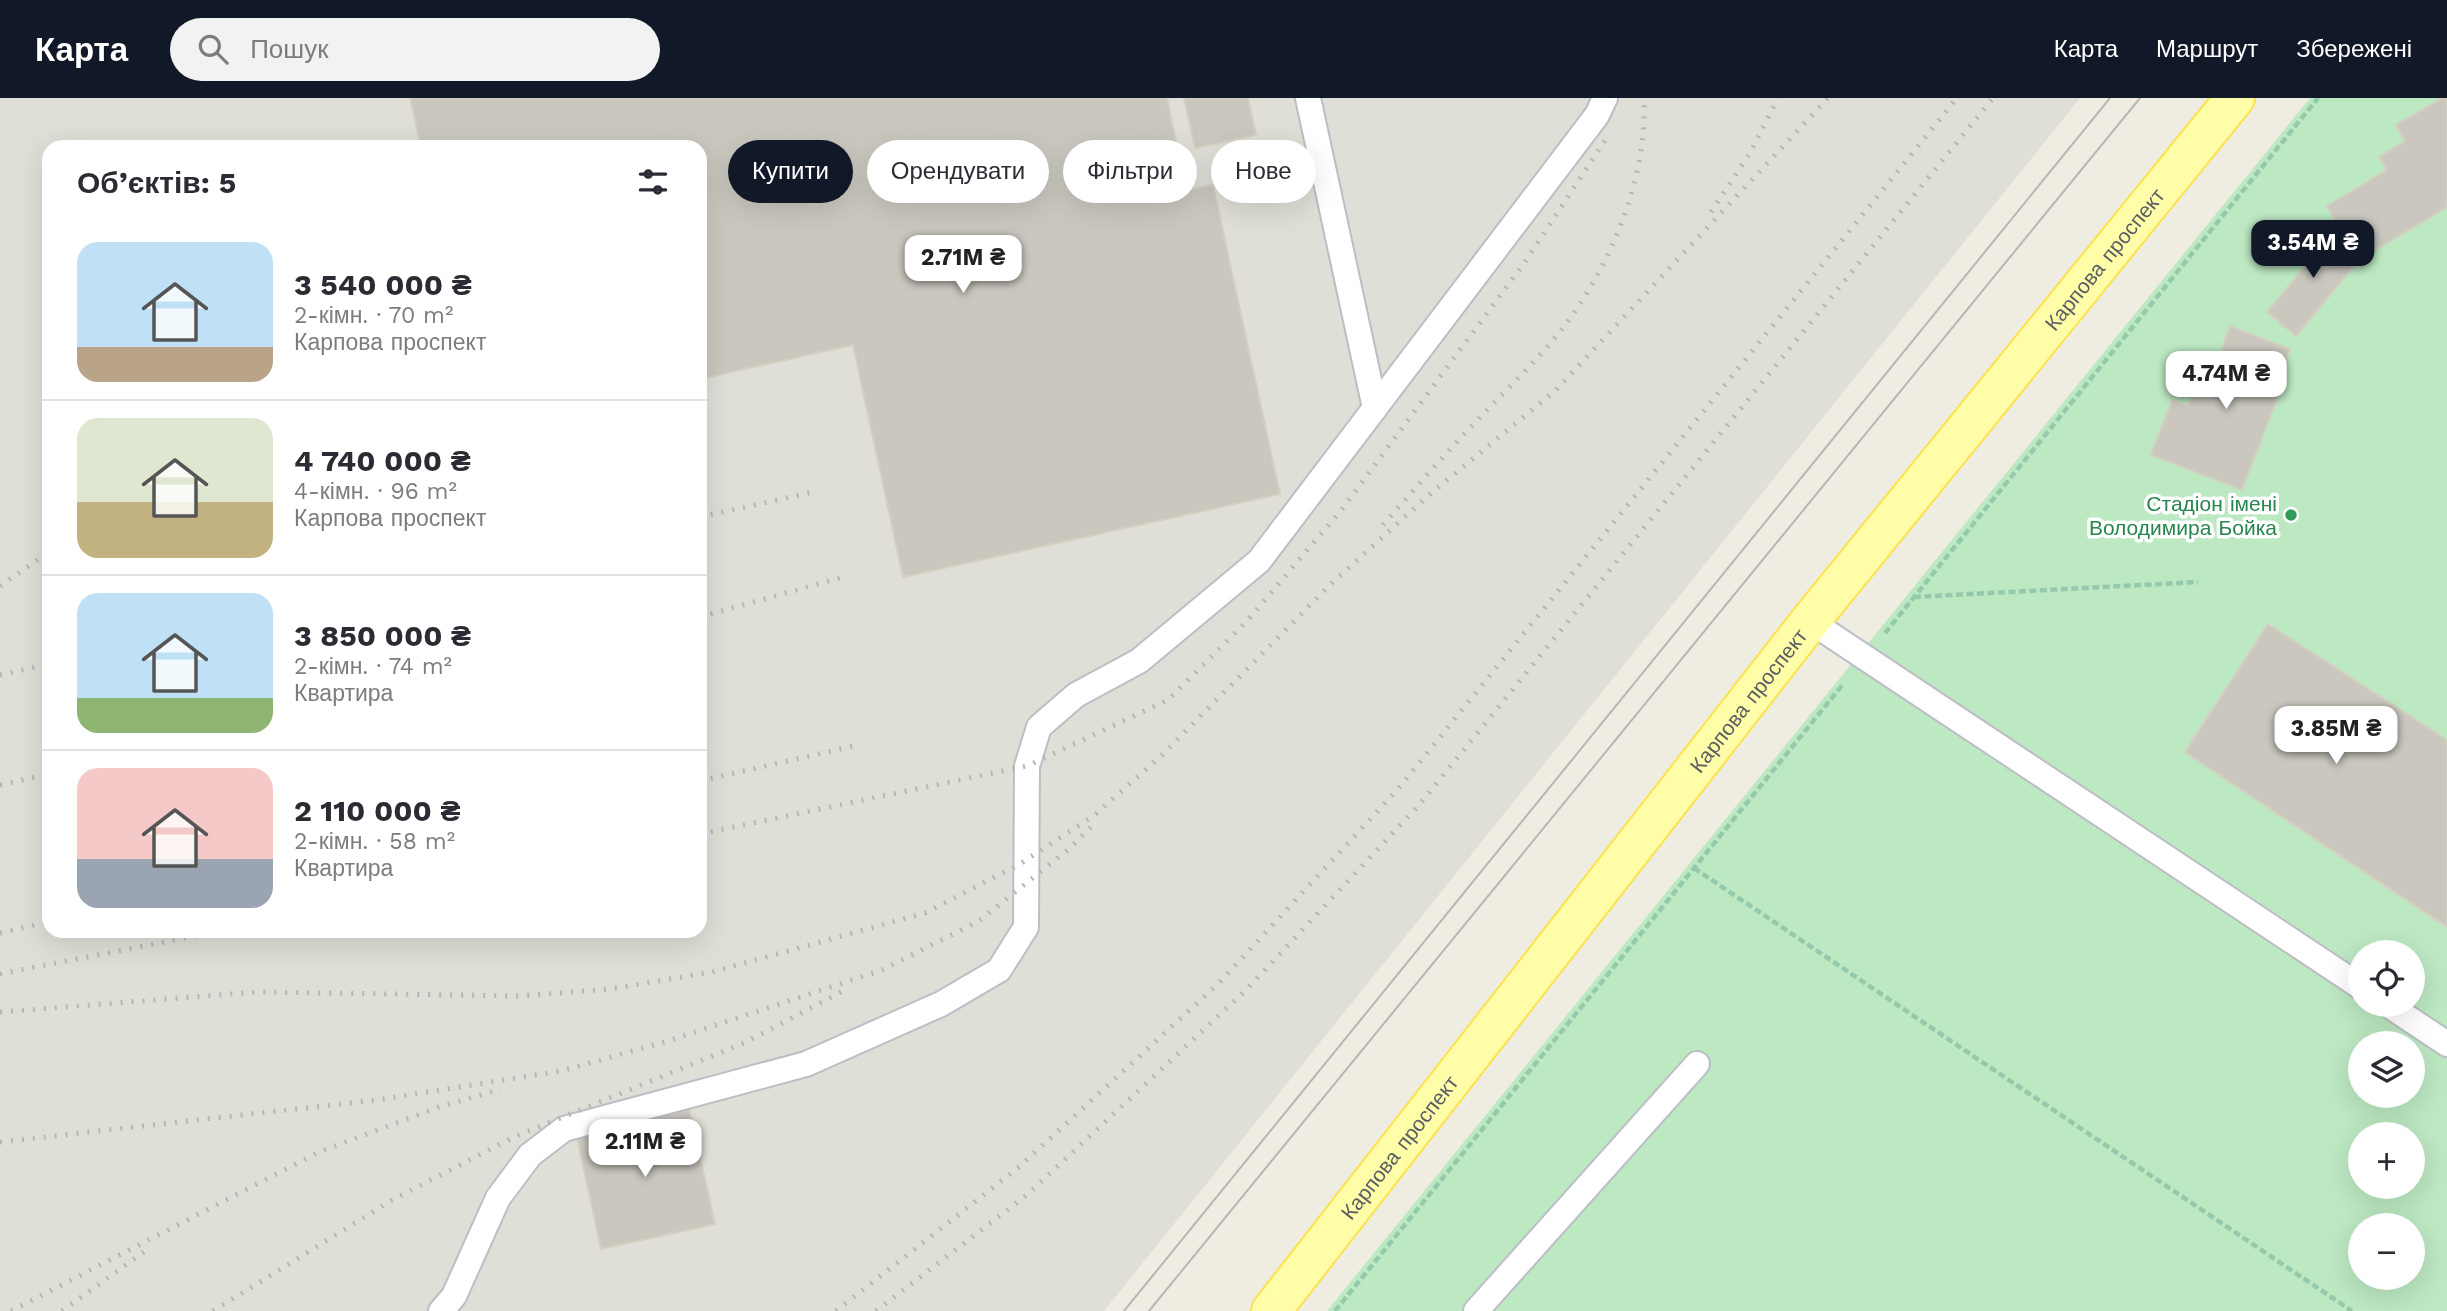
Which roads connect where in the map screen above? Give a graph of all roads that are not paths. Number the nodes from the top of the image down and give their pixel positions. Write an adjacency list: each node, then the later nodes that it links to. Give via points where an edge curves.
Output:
1 (1308, 98): 4 (lane)
2 (1605, 98): 4 (lane, via 1597,115)
3 (2235, 98): 5 (main road, Карпова проспект)
4 (1376, 408): 10 (lane, via 1259,561 1139,661 1076,695 1039,727 1027,766 1026,927 999,970 941,1004 806,1064 564,1129 530,1155 498,1198 453,1296)
5 (1810, 621): 6 (lane); 11 (main road, Карпова проспект)
6 (2348, 978)
7 (2406, 1017): 8 (lane)
8 (2447, 1044)
9 (1697, 1064): 12 (lane)
10 (441, 1311)
11 (1271, 1311)
12 (1476, 1311)

